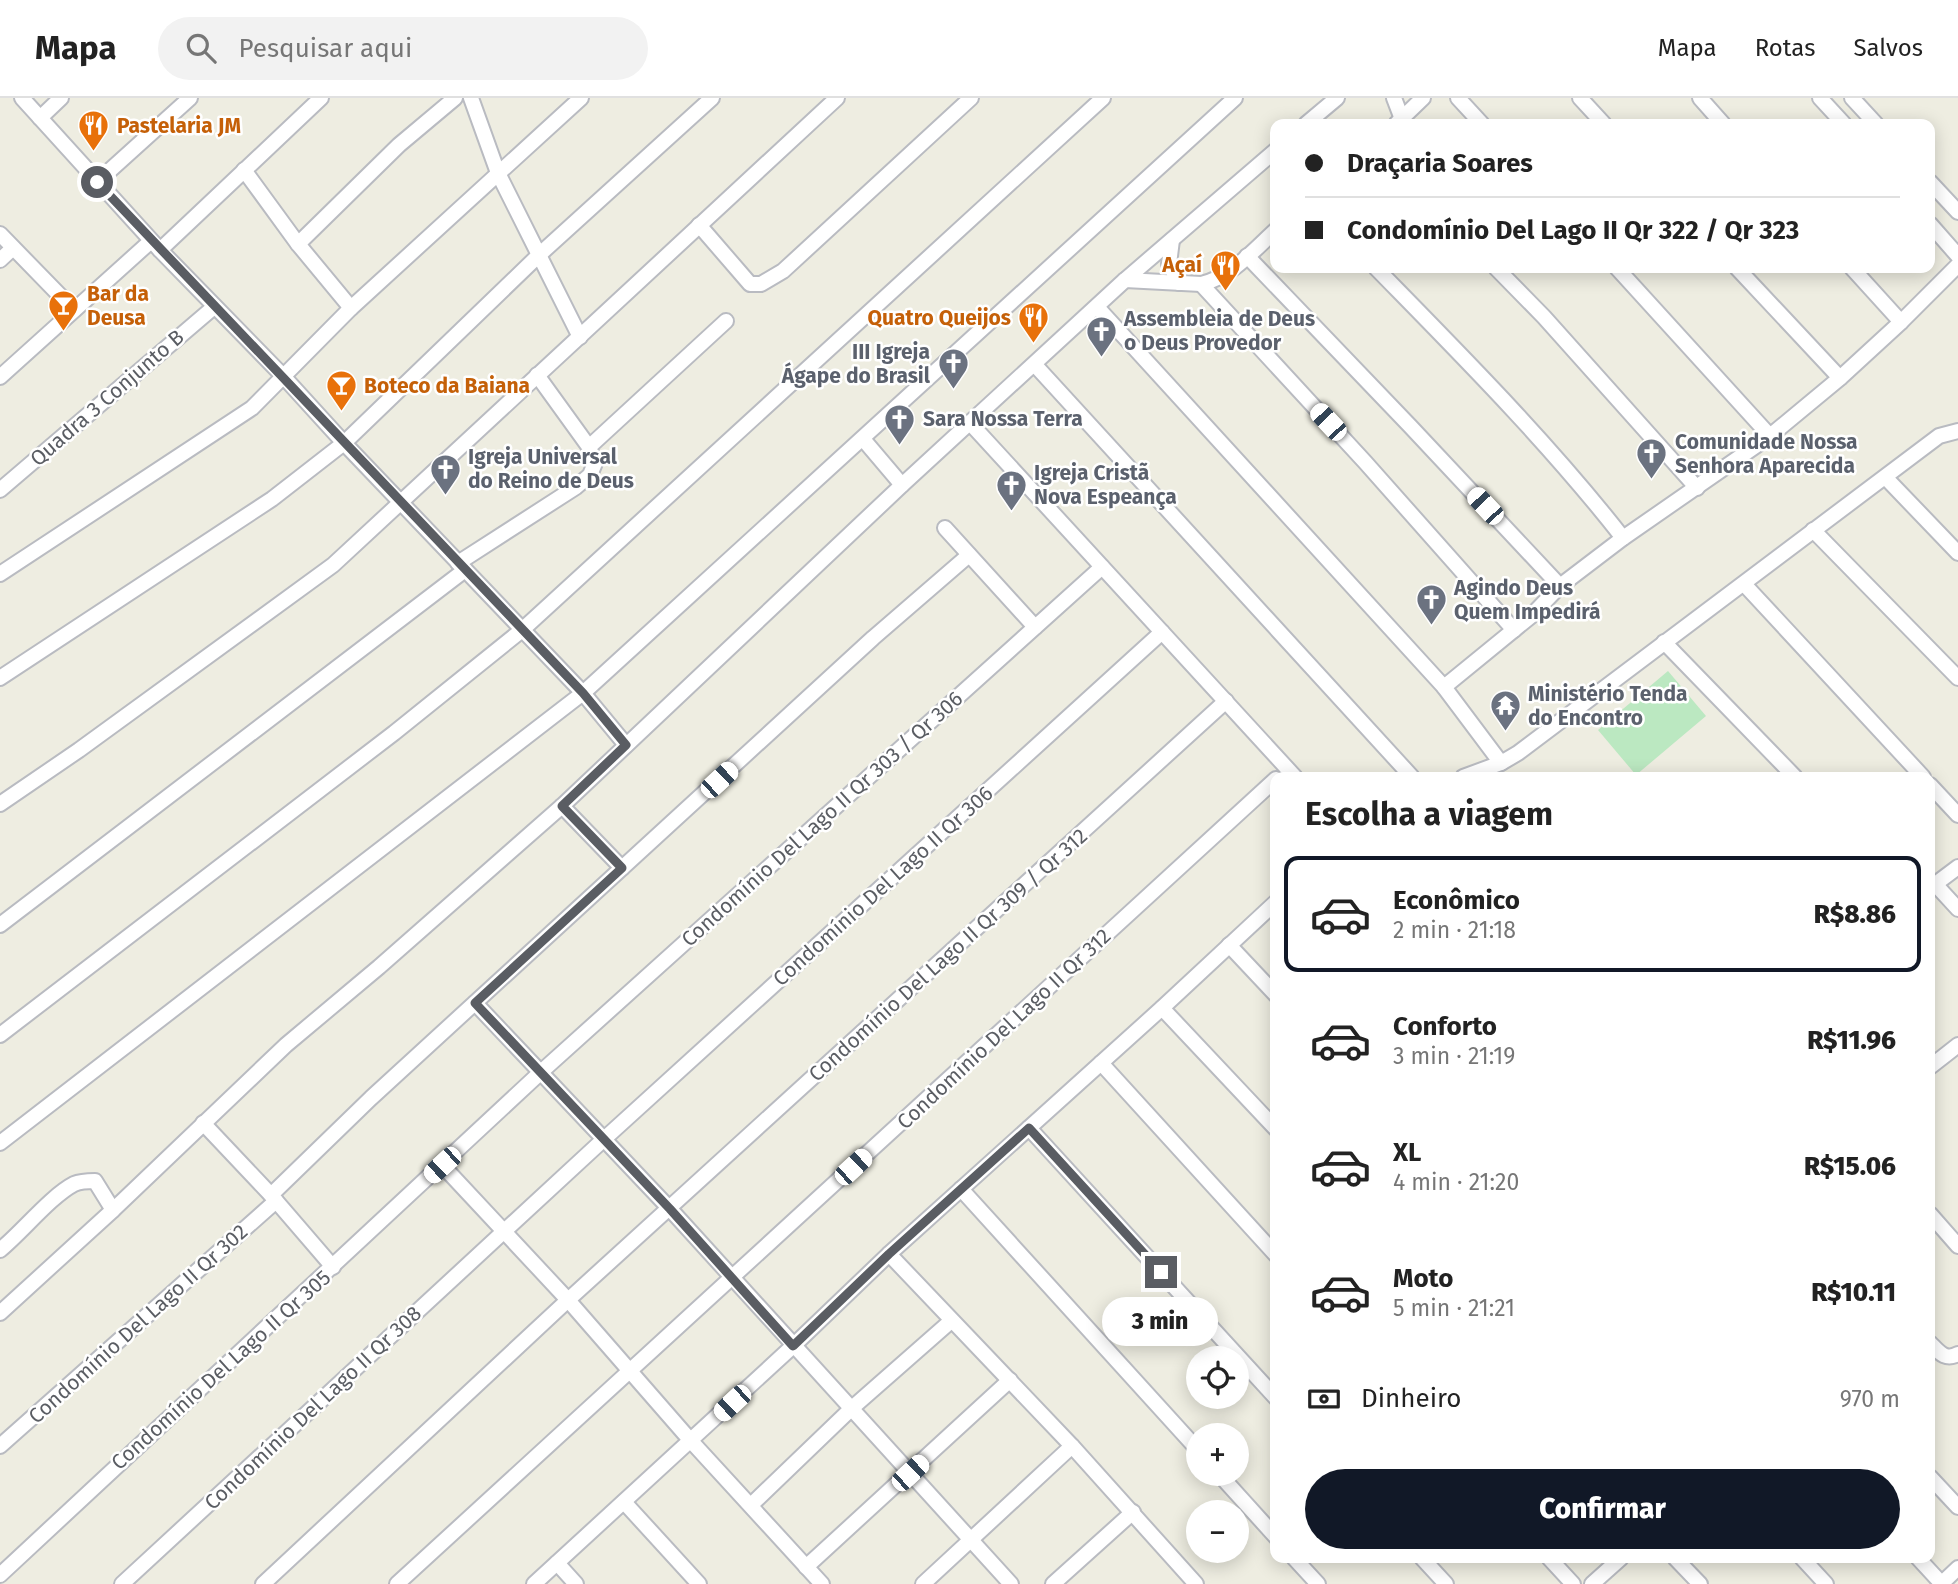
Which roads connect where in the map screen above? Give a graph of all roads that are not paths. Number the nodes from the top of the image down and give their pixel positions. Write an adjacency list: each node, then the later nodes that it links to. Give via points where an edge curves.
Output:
1 (22, 98): 21 (street)
2 (61, 98): 21 (street)
3 (190, 98): 33 (street)
4 (321, 98): 31 (street)
5 (455, 98): 41 (street, via 399,145)
6 (471, 98): 32 (street)
7 (581, 98): 32 (street)
8 (712, 98): 44 (street)
9 (971, 98): 36 (street, via 783,271 761,284 750,284)
10 (1104, 98): 91 (street)
11 (1235, 98): 72 (street)
12 (1337, 98): 22 (street)
13 (1394, 98): 23 (street)
14 (1423, 98): 24 (street)
15 (1458, 98): 25 (street)
16 (1580, 98): 26 (street)
17 (1700, 98): 27 (street)
18 (1820, 98): 28 (street)
19 (1852, 98): 29 (street)
20 (835, 99): 36 (street)
21 (40, 118): 33 (street)
22 (1312, 119)
23 (1398, 119)
24 (1402, 119)
25 (1477, 119)
26 (1599, 119)
27 (1719, 119)
28 (1839, 119)
29 (1871, 119)
30 (1270, 155): 40 (street)
31 (244, 170): 41 (street); 42 (street)
32 (498, 173): 44 (street); 59 (street)
33 (97, 182): 42 (street)
34 (1935, 187): 35 (street)
35 (1958, 212)
36 (699, 225): 63 (street)
37 (1935, 230): 45 (street)
38 (0, 234): 43 (street)
39 (1270, 236): 46 (street)
40 (1172, 240): 54 (street); 55 (street, via 1169,264)
41 (298, 244): 59 (street)
42 (155, 245): 57 (street); 60 (street)
43 (13, 248): 47 (street); 60 (street)
44 (538, 254): 63 (street); 73 (street)
45 (1958, 256)
46 (1247, 257): 56 (street); 89 (street)
47 (0, 260)
48 (1958, 265): 62 (street)
49 (1381, 273): 82 (street, via 1570,473)
50 (1501, 273): 77 (street)
51 (1622, 273): 71 (street)
52 (1742, 273): 68 (street)
53 (1857, 273): 62 (street)
54 (1125, 280): 55 (street); 58 (street)
55 (1179, 283): 56 (street)
56 (1201, 284): 92 (street)
57 (214, 307): 66 (street); 78 (street, Quadra 3 Conjunto B)
58 (1097, 307): 64 (street); 97 (street)
59 (351, 308): 66 (street)
60 (74, 310): 67 (street)
61 (726, 321): 74 (street)
62 (1901, 322): 68 (street)
63 (580, 337): 65 (street)
64 (1035, 365): 69 (street); 103 (street)
65 (537, 375): 74 (street); 79 (street)
66 (283, 376): 73 (street); 87 (street, via 234,421)
67 (0, 377)
68 (1840, 378): 71 (street)
69 (971, 424): 76 (street); 86 (street)
70 (1958, 431): 75 (street, via 1939,436)
71 (1770, 436): 77 (street)
72 (863, 439): 76 (street); 98 (street)
73 (344, 443): 79 (street); 95 (street, via 272,499)
74 (589, 447): 85 (street, via 595,463 590,475)
75 (1886, 478): 81 (street); 83 (street)
76 (902, 485): 100 (street)
77 (1698, 488): 82 (street)
78 (0, 490)
79 (402, 503): 85 (street); 109 (street, via 323,573)
80 (944, 528): 84 (street)
81 (1813, 530): 88 (street); 96 (street)
82 (1623, 538): 89 (street)
83 (1958, 553)
84 (968, 555): 90 (street); 113 (street, Condomínio Del Lago II Qr 302)
85 (462, 566): 91 (street); 118 (street)
86 (1102, 567): 90 (street, Condomínio Del Lago II Qr 303 / Qr 306); 93 (street)
87 (0, 574)
88 (1744, 584): 94 (street); 106 (street)
89 (1560, 586): 92 (street)
90 (1035, 627): 127 (street, Condomínio Del Lago II Qr 303 / Qr 306)
91 (522, 630): 98 (street); 123 (street)
92 (1514, 630): 97 (street)
93 (1162, 632): 99 (street); 131 (street, Condomínio Del Lago II Qr 306)
94 (1664, 642): 101 (street); 105 (street)
95 (0, 678)
96 (1958, 678)
97 (1444, 687): 101 (street)
98 (583, 693): 100 (street); 132 (street)
99 (1226, 701): 102 (street); 136 (street, Condomínio Del Lago II Qr 309 / Qr 312)
100 (626, 745): 110 (street)
101 (1501, 763): 104 (street)
102 (1282, 772)
103 (1407, 772)
104 (1477, 772)
105 (1790, 772)
106 (1918, 772)
107 (1270, 788): 145 (street, Condomínio Del Lago II Qr 312)
108 (1935, 790): 111 (street)
109 (0, 804)
110 (562, 806): 113 (street); 129 (street, via 286,1045)
111 (1958, 815)
112 (1958, 867): 114 (street)
113 (622, 868): 121 (street, Condomínio Del Lago II Qr 302)
114 (1935, 884)
115 (1935, 888): 117 (street)
116 (1270, 908): 119 (street)
117 (1958, 909)
118 (0, 925)
119 (1230, 945): 120 (street); 122 (street)
120 (1270, 988)
121 (475, 1003): 127 (street); 135 (street, Condomínio Del Lago II Qr 302, via 371,1098)
122 (1162, 1008): 125 (street); 128 (street)
123 (0, 1035)
124 (1958, 1045): 126 (street)
125 (1101, 1063): 130 (street); 141 (street)
126 (1935, 1063)
127 (541, 1072): 131 (street); 133 (street, Condomínio Del Lago II Qr 303 / Qr 306)
128 (1270, 1123)
129 (203, 1124): 135 (street); 137 (street)
130 (1029, 1128): 134 (street); 154 (street)
131 (603, 1140): 136 (street); 139 (street, Condomínio Del Lago II Qr 306)
132 (0, 1143)
133 (442, 1165): 139 (street); 144 (street, Condomínio Del Lago II Qr 305)
134 (961, 1189): 143 (street); 156 (street)
135 (273, 1198): 144 (street); 158 (street, Condomínio Del Lago II Qr 302)
136 (670, 1209): 145 (street); 146 (street, Condomínio Del Lago II Qr 309 / Qr 312)
137 (113, 1210): 142 (street, via 95,1181 74,1184); 147 (street)
138 (1935, 1220): 140 (street)
139 (504, 1233): 146 (street); 182 (street, Condomínio Del Lago II Qr 308)
140 (1958, 1246)
141 (1270, 1248)
142 (0, 1250)
143 (889, 1254): 148 (street); 149 (street)
144 (333, 1267): 179 (street, Condomínio Del Lago II Qr 305)
145 (733, 1278): 149 (street); 152 (street, Condomínio Del Lago II Qr 312)
146 (568, 1300): 152 (street); 183 (street, Condomínio Del Lago II Qr 309 / Qr 312)
147 (0, 1313)
148 (951, 1321): 153 (street); 155 (street)
149 (793, 1346): 155 (street); 157 (street)
150 (1935, 1348): 151 (street, via 1950,1358)
151 (1958, 1354)
152 (629, 1371): 157 (street); 184 (street, Condomínio Del Lago II Qr 312)
153 (1010, 1380): 159 (street); 160 (street)
154 (1270, 1391)
155 (852, 1408): 160 (street); 164 (street)
156 (1186, 1437)
157 (691, 1441): 163 (street); 164 (street)
158 (0, 1446)
159 (1072, 1446): 166 (street); 168 (street)
160 (910, 1473): 168 (street); 177 (street)
161 (1935, 1482): 165 (street)
162 (1230, 1486): 167 (street)
163 (624, 1502): 169 (street); 187 (street)
164 (751, 1505): 177 (street)
165 (1958, 1507)
166 (1133, 1512): 180 (street); 191 (street)
167 (1270, 1530)
168 (972, 1541): 189 (street); 190 (street)
169 (557, 1563): 185 (street); 186 (street)
170 (1299, 1563): 192 (street)
171 (1427, 1563): 193 (street)
172 (1554, 1563): 194 (street)
173 (1615, 1563): 195 (street)
174 (1680, 1563): 196 (street)
175 (1807, 1563): 197 (street)
176 (1922, 1563): 198 (street)
177 (806, 1567): 188 (street)
178 (1958, 1568): 198 (street)
179 (0, 1577): 181 (street)
180 (1190, 1582)
181 (5, 1584)
182 (122, 1584)
183 (263, 1584)
184 (397, 1584)
185 (534, 1584)
186 (576, 1584)
187 (699, 1584)
188 (822, 1584)
189 (923, 1584)
190 (1011, 1584)
191 (1053, 1584)
192 (1318, 1584)
193 (1446, 1584)
194 (1573, 1584)
195 (1592, 1584)
196 (1700, 1584)
197 (1826, 1584)
198 (1941, 1584)

